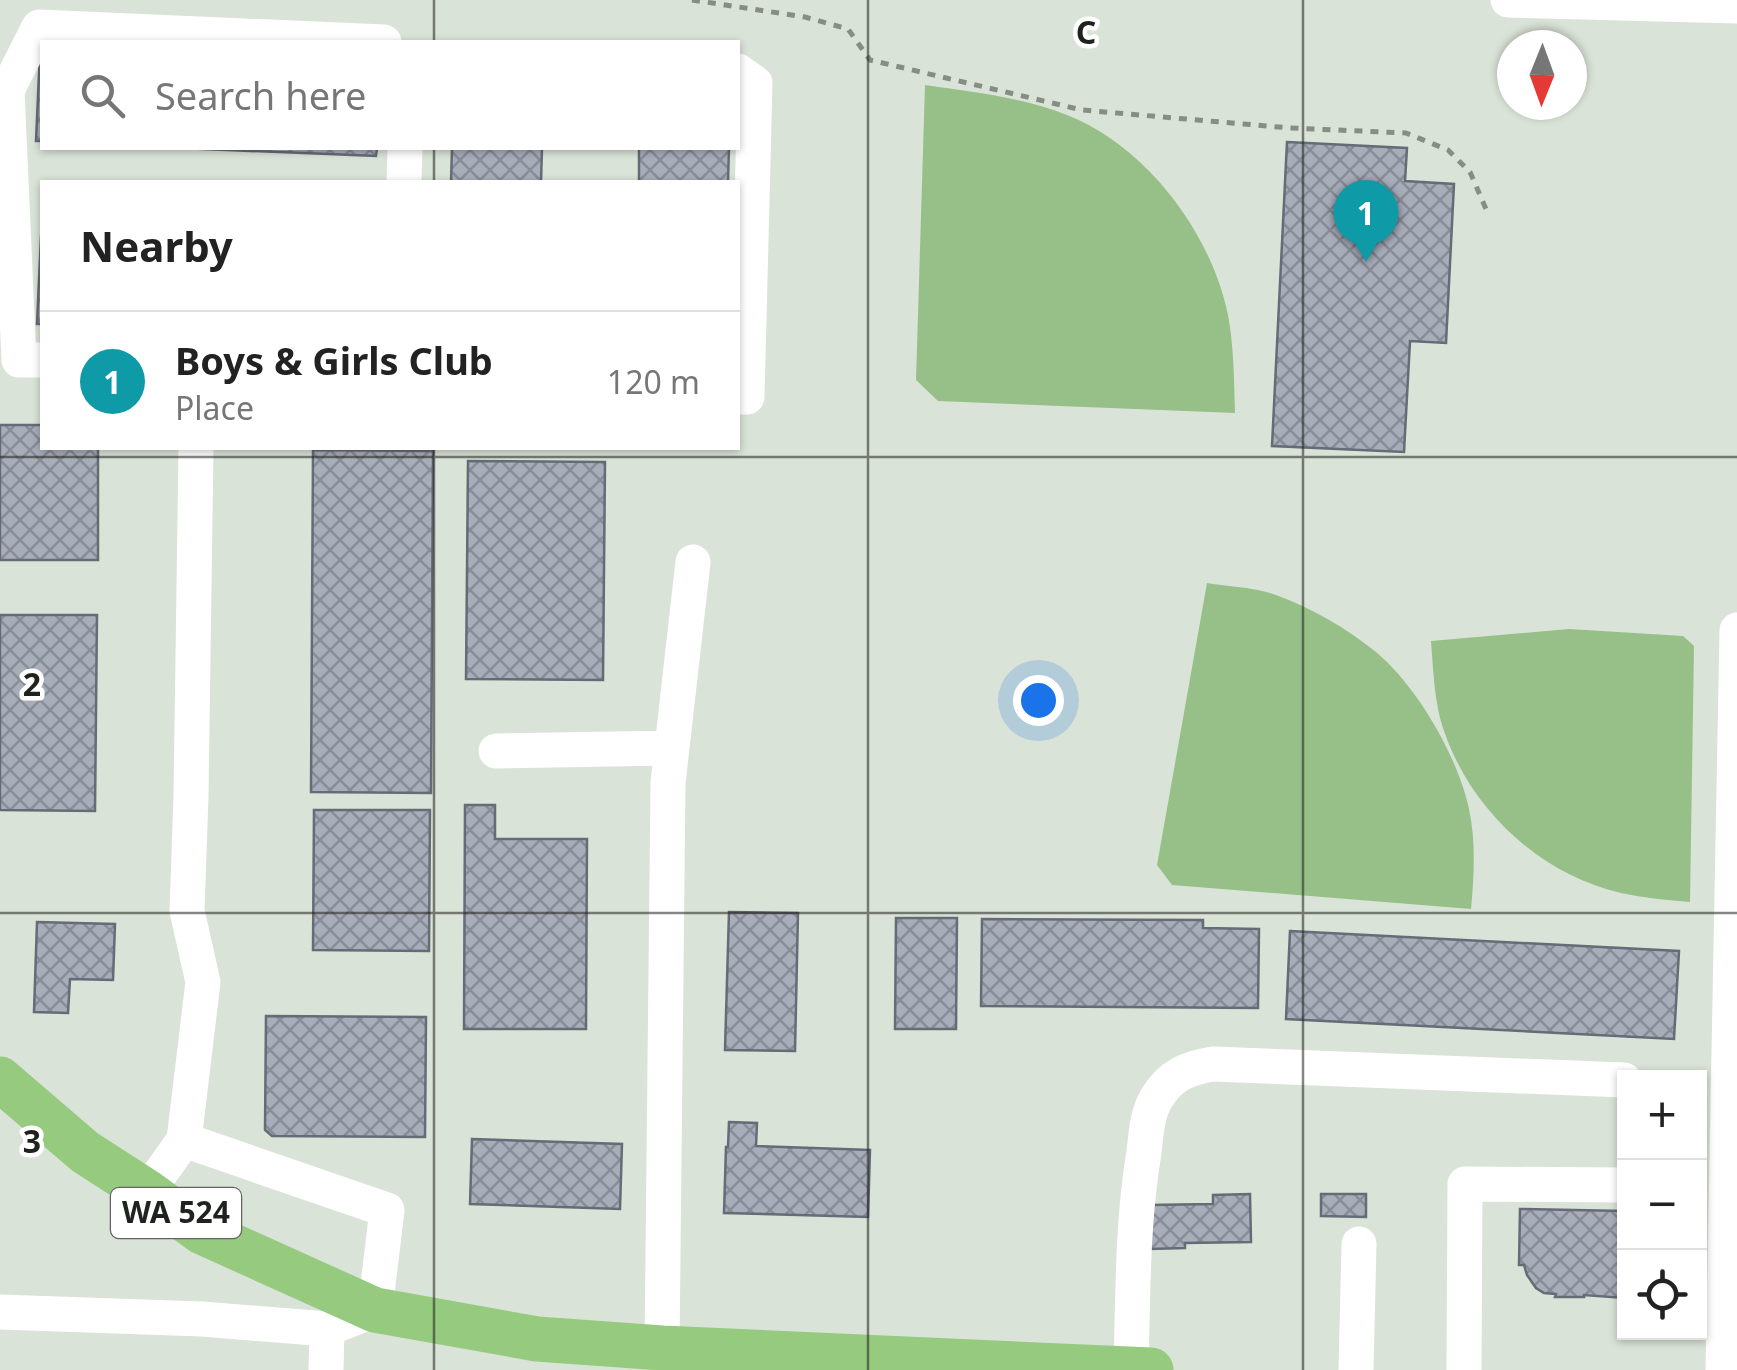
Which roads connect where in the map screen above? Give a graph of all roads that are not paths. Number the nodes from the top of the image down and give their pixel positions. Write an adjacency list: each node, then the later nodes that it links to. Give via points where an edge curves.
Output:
1 (1508, 0): 2 (street)
2 (1737, 6)
3 (341, 40): 7 (street, via 39,26 7,90)
4 (740, 72): 9 (street, via 755,83 747,397)
5 (405, 150): 6 (street)
6 (404, 180)
7 (27, 191): 8 (street, via 18,360)
8 (40, 360)
9 (740, 397)
10 (196, 450): 19 (street, via 187,911 203,982)
11 (693, 562): 14 (street)
12 (1737, 630): 13 (street)
13 (1737, 649): 18 (street)
14 (672, 748): 15 (street); 27 (street)
15 (496, 751)
16 (0, 1079): 21 (main road, WA 524, via 85,1152)
17 (1617, 1080): 31 (street, via 1189,1068 1155,1100 1148,1122 1135,1202)
18 (1723, 1095): 22 (street)
19 (184, 1140): 21 (street); 24 (street, via 387,1210)
20 (1617, 1185): 34 (street, via 1465,1184)
21 (147, 1192): 24 (main road, WA 524, via 202,1232)
22 (1731, 1214): 35 (street)
23 (1359, 1244): 33 (street)
24 (374, 1310): 26 (street); 28 (main road, WA 524)
25 (0, 1312): 26 (street)
26 (327, 1330): 30 (street)
27 (662, 1348): 28 (main road, WA 524); 29 (main road, WA 524)
28 (607, 1357)
29 (725, 1360): 31 (main road, WA 524)
30 (326, 1370)
31 (1131, 1370): 32 (main road, WA 524)
32 (1151, 1370)
33 (1356, 1370)
34 (1464, 1370)
35 (1723, 1370)

